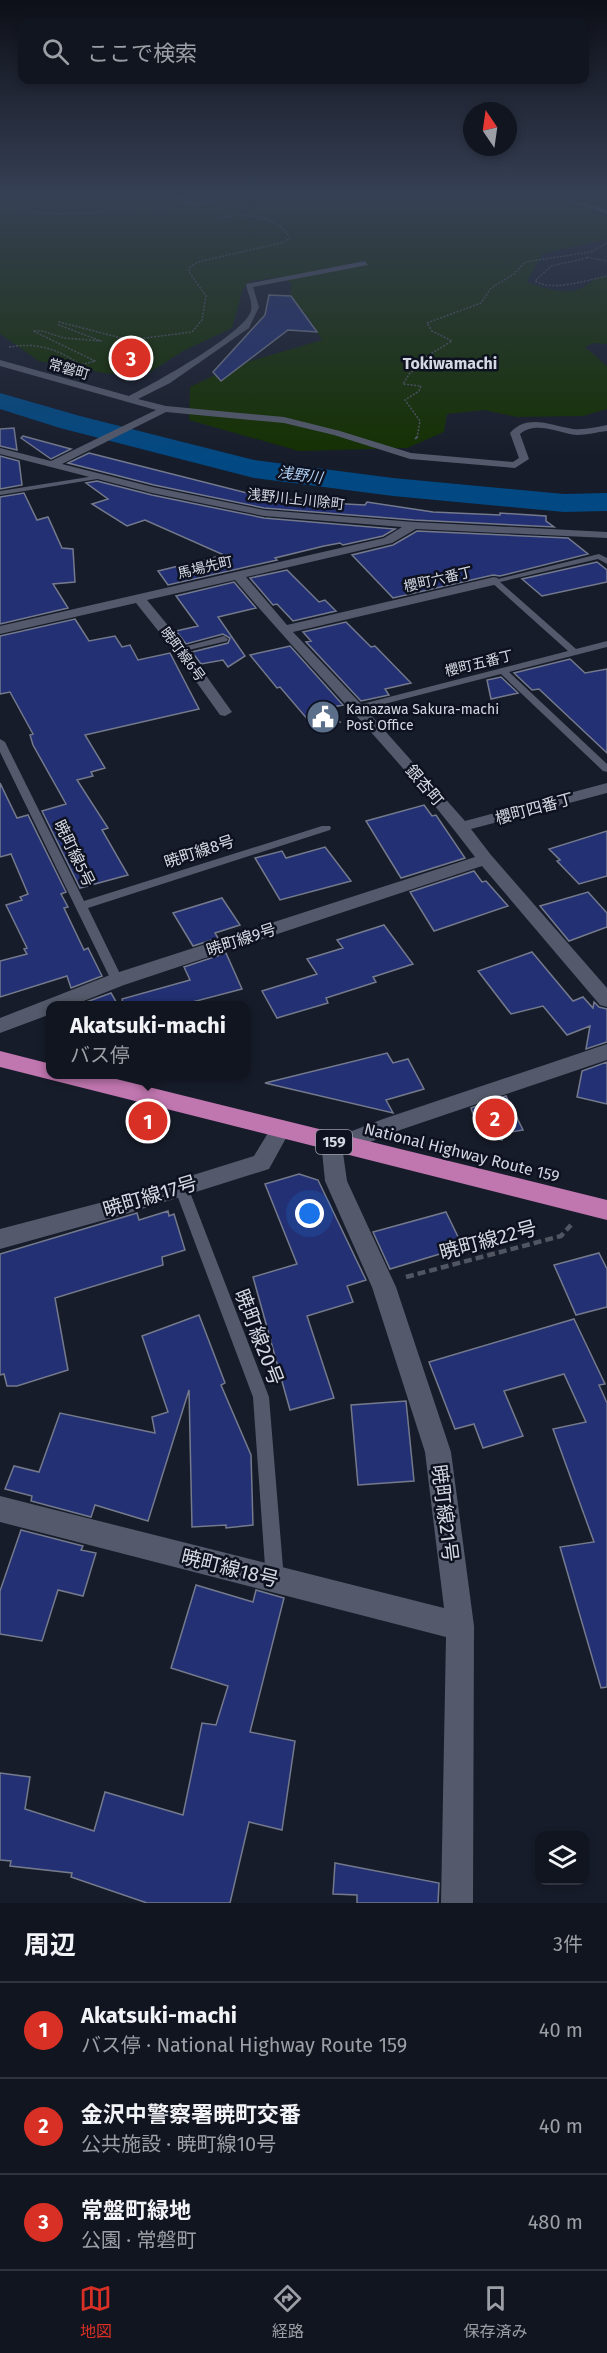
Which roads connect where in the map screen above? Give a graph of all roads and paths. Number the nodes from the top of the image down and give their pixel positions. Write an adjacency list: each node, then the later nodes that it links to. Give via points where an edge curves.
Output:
1 (198, 285): 6 (path, via 206,296 204,317 192,332 129,340 59,322 101,341 33,331 95,361 81,365 63,352 43,345 22,343)
2 (255, 285): 8 (street, via 249,286 257,303 255,315 246,326 167,381)
3 (493, 285): 13 (path, via 481,303 427,323 432,331 452,341 419,362 421,367 410,373 403,384 421,386 405,400 420,421 418,436)
4 (543, 285): 5 (path, via 556,288)
5 (567, 285)
6 (5, 348)
7 (0, 363): 8 (street, 常磐町)
8 (128, 400): 9 (street, 常磐町)
9 (165, 409): 13 (street, 常磐町, via 284,420); 15 (street)
10 (607, 428): 11 (street)
11 (578, 433): 12 (street); 13 (street, 常磐町, via 534,425 520,427 516,433 524,459 515,465 410,456)
12 (607, 440)
13 (376, 446)
14 (0, 451): 15 (street, 浅野川上川除町)
15 (51, 465): 16 (street, 浅野川上川除町)
16 (101, 477): 17 (lane); 18 (street, 浅野川上川除町, via 264,513)
17 (0, 493)
18 (414, 525): 19 (street, 浅野川上川除町); 21 (street, 馬場先町, via 388,541)
19 (601, 535)
20 (607, 562): 22 (lane, 櫻町六番丁, via 599,556)
21 (238, 575): 23 (street, 馬場先町); 25 (street, 銀杏町)
22 (494, 581): 25 (street, 櫻町六番丁); 29 (lane)
23 (139, 598): 24 (street, 馬場先町); 28 (street, 暁町線6号)
24 (0, 630)
25 (284, 630): 31 (street, 銀杏町)
26 (224, 639): 28 (lane)
27 (607, 644): 29 (lane, 櫻町五番丁)
28 (180, 649): 32 (street, 暁町線6号)
29 (574, 652): 30 (lane, 櫻町五番丁)
30 (503, 671): 31 (lane, 櫻町五番丁); 34 (lane)
31 (357, 708): 36 (street, 銀杏町)
32 (225, 712)
33 (0, 742): 39 (lane, 暁町線5号)
34 (607, 769)
35 (607, 789): 36 (street, 櫻町四番丁)
36 (461, 827): 38 (street, 銀杏町)
37 (326, 828): 39 (lane, 暁町線8号)
38 (485, 859): 40 (street, 暁町線9号); 41 (street, 銀杏町)
39 (82, 906): 40 (lane, 暁町線5号)
40 (117, 980): 42 (street, 暁町線9号)
41 (605, 994)
42 (64, 1001)
43 (46, 1008): 44 (street, 暁町線9号)
44 (0, 1026)
45 (607, 1052): 50 (street)
46 (0, 1059): 47 (highway)
47 (46, 1071)
48 (82, 1079): 49 (highway, National Highway Route 159 / 159)
49 (281, 1129): 50 (highway, National Highway Route 159 / 159); 51 (street, 暁町線17号, via 261,1163)
50 (337, 1143): 52 (highway, National Highway Route 159 / 159); 54 (street, 暁町線21号, via 336,1181)
51 (181, 1187): 53 (street, 暁町線17号); 56 (lane, 暁町線20号, via 261,1397)
52 (598, 1208): 54 (path, 暁町線22号, via 561,1236 395,1280)
53 (0, 1239)
54 (384, 1287): 57 (street, 暁町線21号, via 438,1452)
55 (0, 1510): 56 (street, 暁町線18号)
56 (275, 1580): 57 (street, 暁町線18号)
57 (460, 1626): 58 (street, 暁町線21号)
58 (457, 1903)

